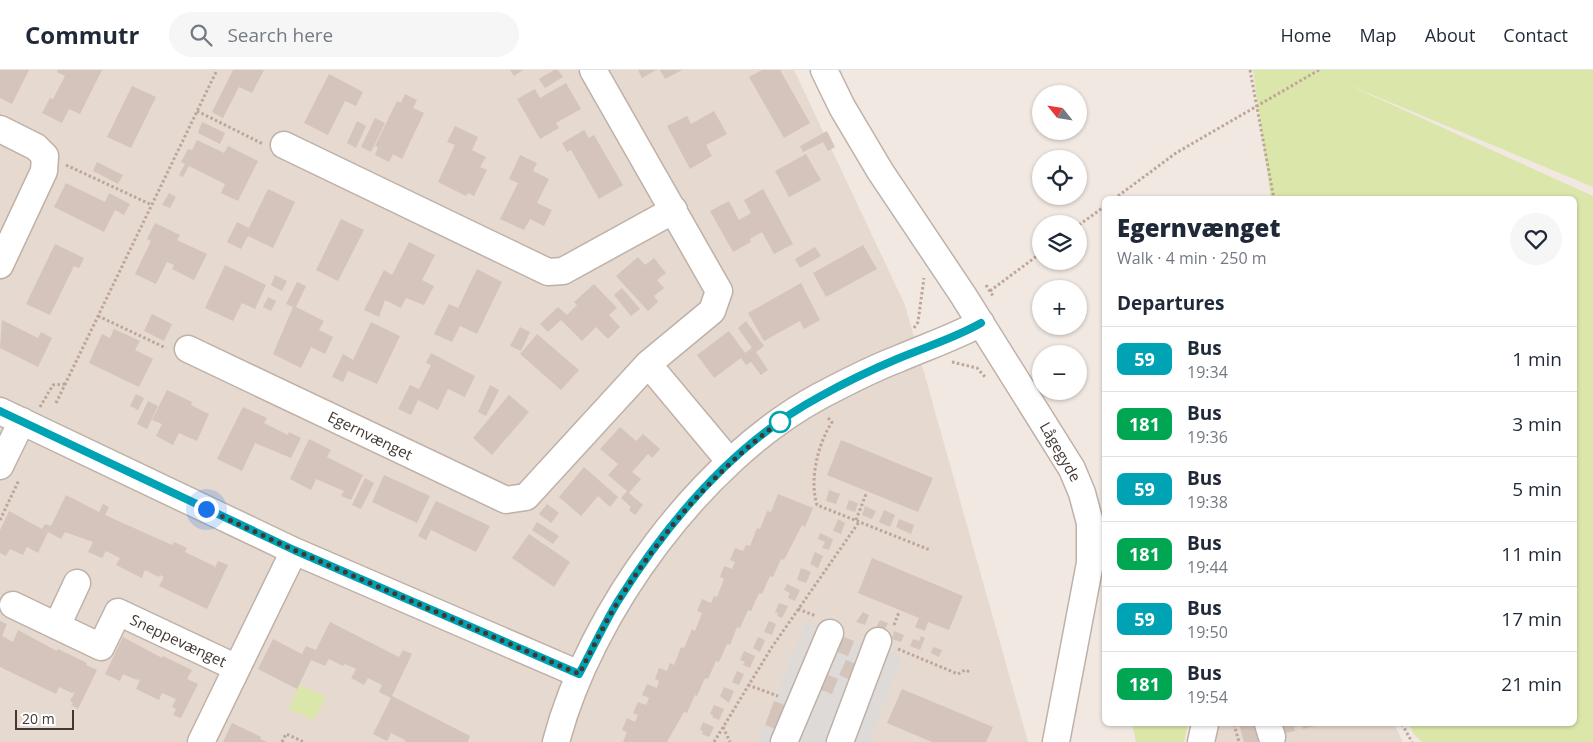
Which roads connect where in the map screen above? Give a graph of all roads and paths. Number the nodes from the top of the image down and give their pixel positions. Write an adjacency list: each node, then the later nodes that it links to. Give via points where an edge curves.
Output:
1 (217, 70): 7 (path)
2 (592, 70): 15 (street, Egernvænget)
3 (824, 70): 18 (street, Lågegyde, via 874,162)
4 (1250, 70): 6 (path)
5 (1319, 70): 6 (path)
6 (1256, 106): 11 (path, via 1176,153); 12 (path)
7 (197, 112): 9 (path, via 274,150); 13 (path)
8 (0, 129): 10 (street, via 36,147)
9 (284, 145): 15 (street, via 548,272 563,271)
10 (45, 156): 13 (path); 19 (street, via 44,171)
11 (1118, 196)
12 (1273, 196)
13 (152, 205): 21 (path)
14 (1102, 208): 16 (path)
15 (674, 210): 26 (street, Egernvænget, via 718,291 712,311)
16 (1087, 219)
17 (1032, 260): 20 (path)
18 (943, 264): 22 (street, Lågegyde); 24 (path, via 924,278 918,322)
19 (0, 265)
20 (990, 291)
21 (98, 316): 23 (path, via 177,353); 28 (path)
22 (981, 323): 24 (street); 62 (street, Lågegyde, via 1072,469 1090,523 1090,563)
23 (188, 348): 26 (street, Egernvænget, via 506,500 526,497)
24 (895, 360): 29 (street)
25 (950, 362): 27 (path, via 977,368)
26 (648, 364): 32 (street)
27 (988, 379)
28 (65, 384): 30 (path); 31 (path, via 53,385)
29 (813, 400): 32 (street, via 782,420); 36 (path, via 832,422 819,445 815,485 817,504)
30 (56, 403)
31 (21, 412): 33 (street); 37 (street)
32 (730, 462): 46 (street, via 683,511 651,552 617,602)
33 (10, 471): 35 (path)
34 (866, 494): 36 (path)
35 (0, 520)
36 (857, 521): 38 (path); 48 (path)
37 (294, 550): 44 (street, Sneppevænget); 46 (street)
38 (930, 550)
39 (77, 583): 41 (street)
40 (13, 605): 41 (street, Sneppevænget)
41 (57, 626): 44 (street, Sneppevænget, via 101,647 118,612)
42 (830, 632): 60 (street)
43 (878, 641): 61 (street)
44 (237, 668): 54 (street, Sneppevænget)
45 (970, 672): 47 (path, via 965,670)
46 (579, 674): 57 (street)
47 (958, 674)
48 (748, 685): 49 (path); 53 (path)
49 (758, 689)
50 (1205, 726): 63 (street)
51 (1235, 726): 64 (path)
52 (1403, 726): 65 (path)
53 (723, 728): 58 (path); 59 (path)
54 (201, 742)
55 (282, 742): 56 (path, via 286,734)
56 (304, 742)
57 (556, 742)
58 (714, 742)
59 (730, 742)
60 (784, 742)
61 (840, 742)
62 (1056, 742)
63 (1201, 742)
64 (1239, 742)
65 (1412, 742)

